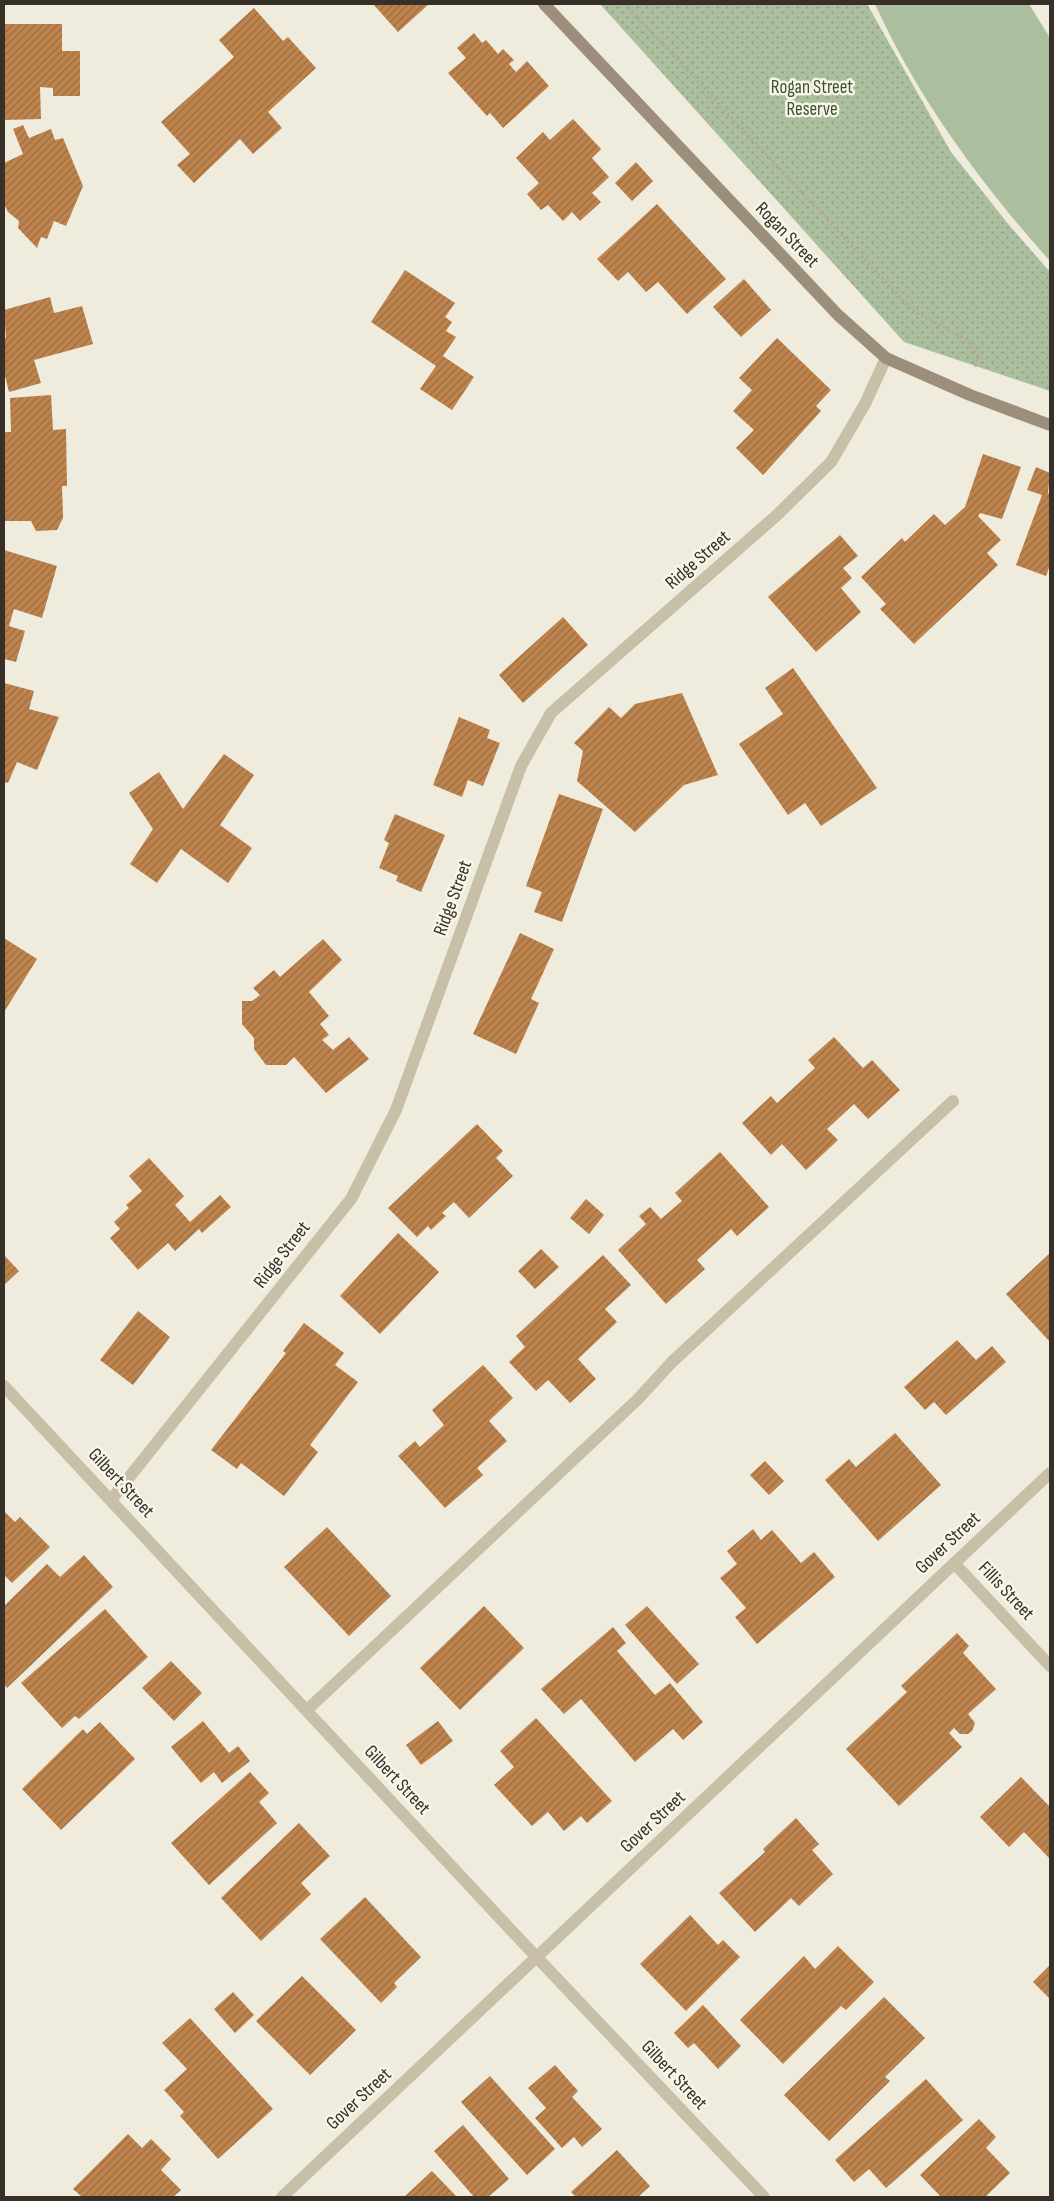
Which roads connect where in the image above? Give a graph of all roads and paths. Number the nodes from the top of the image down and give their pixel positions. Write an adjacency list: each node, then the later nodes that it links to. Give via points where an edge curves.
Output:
1 (544, 4): 3 (street, Rogan Street, via 838,315)
2 (625, 4): 4 (path, via 912,310 966,340 978,356)
3 (886, 358): 4 (street, Rogan Street); 9 (street, Ridge Street, via 865,404 831,462 776,516 551,713 521,766 396,1110 351,1199)
4 (970, 395): 5 (street, Rogan Street)
5 (1050, 425)
6 (953, 1101): 12 (street, via 672,1362 638,1398)
7 (4, 1386): 9 (street, Gilbert Street)
8 (1050, 1473): 10 (street, Gover Street)
9 (111, 1500): 12 (street, Gilbert Street)
10 (954, 1563): 11 (street, Fillis Street); 13 (street, Gover Street)
11 (1050, 1666)
12 (307, 1710): 13 (street, Gilbert Street)
13 (537, 1958): 14 (street, Gover Street); 15 (street, Gilbert Street)
14 (282, 2197)
15 (764, 2197)

